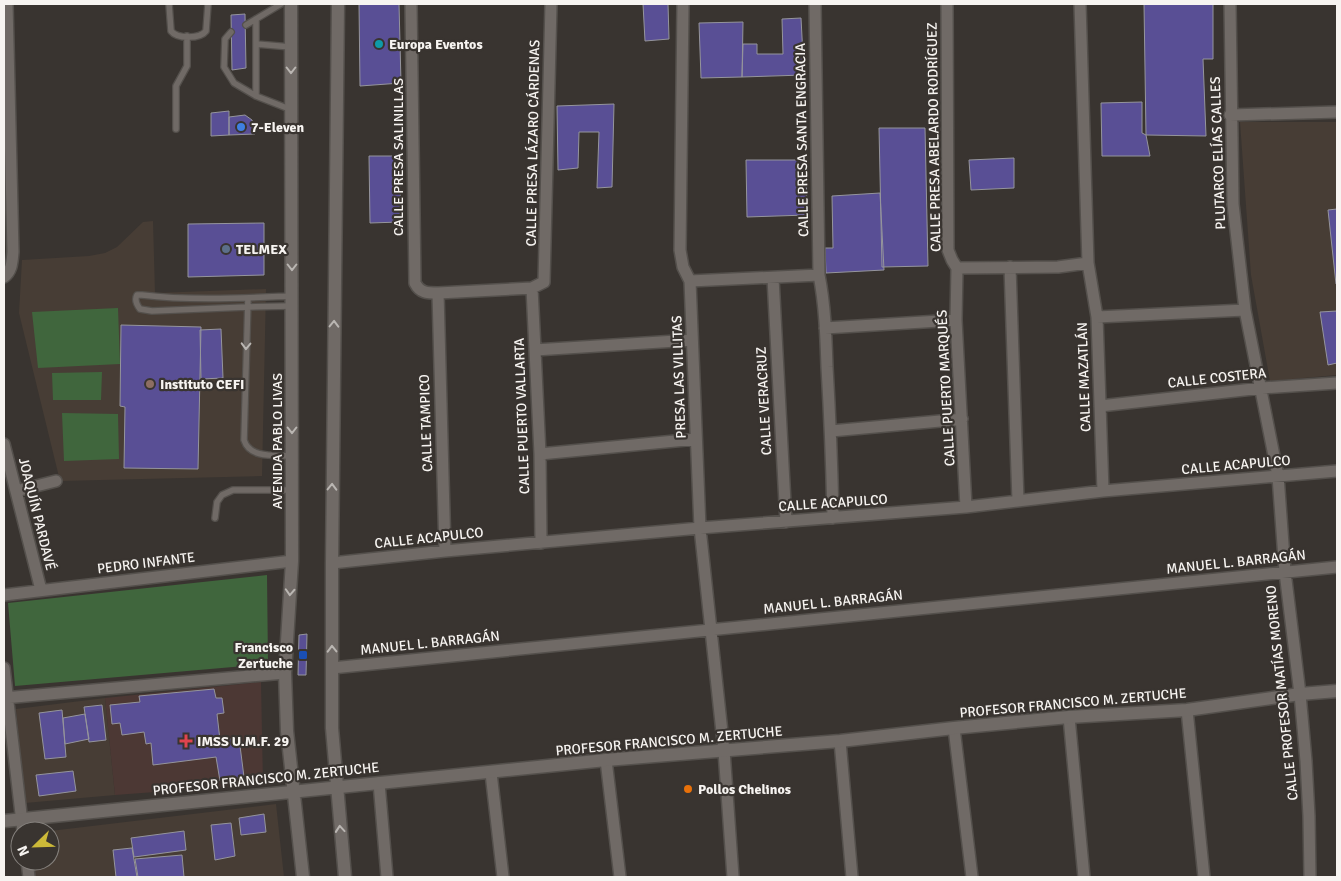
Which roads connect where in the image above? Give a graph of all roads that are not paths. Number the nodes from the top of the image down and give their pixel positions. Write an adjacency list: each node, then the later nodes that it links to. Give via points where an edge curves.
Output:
1 (8, 4): 29 (street, via 13,252 12,266)
2 (169, 4): 17 (lane, via 171,31 177,36)
3 (208, 4): 17 (lane, via 206,31 199,36)
4 (281, 4): 14 (lane)
5 (291, 4): 19 (main road, AVENIDA PABLO LIVAS)
6 (338, 4): 67 (main road, one-way to 6)
7 (411, 4): 33 (street, CALLE PRESA SALINILLAS, via 415,283 423,292)
8 (551, 4): 32 (street, CALLE PRESA LÁZARO CÁRDENAS, via 544,282)
9 (683, 4): 31 (street, PRESA LAS VILLITAS, via 680,250)
10 (815, 4): 28 (street, CALLE PRESA SANTA ENGRACIA)
11 (947, 4): 27 (street, CALLE PRESA ABELARDO RODRÍGUEZ, via 948,250)
12 (1080, 4): 25 (street, CALLE MAZATLÁN)
13 (1230, 4): 23 (street, PLUTARCO ELÍAS CALLES)
14 (256, 19): 15 (lane); 18 (lane)
15 (246, 24)
16 (231, 32): 20 (lane, via 225,39 224,67 234,83)
17 (187, 36): 24 (lane, via 186,66 176,86)
18 (256, 44): 19 (lane); 20 (lane)
19 (291, 47): 21 (main road, AVENIDA PABLO LIVAS, one-way to 21)
20 (256, 96): 21 (lane)
21 (292, 110): 35 (main road, AVENIDA PABLO LIVAS, one-way to 35)
22 (1337, 112): 23 (street)
23 (1230, 115): 37 (street, PLUTARCO ELÍAS CALLES, via 1232,204)
24 (176, 129)
25 (1088, 263): 26 (street); 38 (street, CALLE MAZATLÁN)
26 (1010, 267): 27 (street); 58 (street)
27 (957, 268): 39 (street, CALLE PUERTO MARQUÉS)
28 (818, 275): 30 (street); 40 (street)
29 (4, 277)
30 (773, 278): 31 (street); 62 (street, CALLE VERACRUZ)
31 (690, 281): 41 (street, PRESA LAS VILLITAS)
32 (532, 288): 33 (street); 42 (street, CALLE PUERTO VALLARTA)
33 (438, 293): 65 (street, CALLE TAMPICO)
34 (248, 298): 35 (lane); 36 (lane); 36 (lane, via 142,294 136,297 140,309 148,311)
35 (292, 301): 36 (lane); 51 (main road, AVENIDA PABLO LIVAS, one-way to 51)
36 (247, 306): 51 (lane, one-way to 51, via 244,440 248,450 262,455)
37 (1245, 310): 38 (street); 44 (street, PLUTARCO ELÍAS CALLES)
38 (1097, 317): 45 (street, CALLE MAZATLÁN)
39 (956, 320): 40 (street); 46 (street, CALLE PUERTO MARQUÉS)
40 (825, 328): 47 (street)
41 (692, 340): 42 (street); 48 (street, PRESA LAS VILLITAS)
42 (535, 350): 50 (street, CALLE PUERTO VALLARTA)
43 (1337, 383): 44 (street, CALLE COSTERA)
44 (1262, 388): 45 (street, CALLE COSTERA); 53 (street, CALLE PROFESOR MATÍAS MORENO)
45 (1100, 406): 57 (street, CALLE MAZATLÁN)
46 (962, 419): 47 (street); 59 (street, CALLE PUERTO MARQUÉS)
47 (831, 431): 61 (street)
48 (696, 439): 50 (street); 63 (street, PRESA LAS VILLITAS)
49 (4, 444): 56 (street, JOAQUÍN PARDAVÉ)
50 (540, 454): 64 (street, CALLE PUERTO VALLARTA)
51 (292, 456): 55 (main road, AVENIDA PABLO LIVAS)
52 (1337, 471): 53 (street, CALLE ACAPULCO)
53 (1278, 476): 57 (street, CALLE ACAPULCO); 69 (street, CALLE PROFESOR MATÍAS MORENO)
54 (56, 481): 56 (street)
55 (291, 490): 60 (lane, via 232,490 217,502); 66 (main road, AVENIDA PABLO LIVAS)
56 (16, 491): 70 (street, JOAQUÍN PARDAVÉ)
57 (1103, 492): 58 (street, CALLE ACAPULCO)
58 (1018, 501): 59 (street, CALLE ACAPULCO)
59 (966, 507): 61 (street, CALLE ACAPULCO)
60 (215, 518)
61 (834, 518): 62 (street, CALLE ACAPULCO)
62 (786, 522): 63 (street, CALLE ACAPULCO)
63 (700, 528): 64 (street, CALLE ACAPULCO); 72 (street, PRESA LAS VILLITAS)
64 (541, 542): 65 (street, CALLE ACAPULCO)
65 (445, 551): 67 (street, CALLE ACAPULCO)
66 (292, 561): 70 (street, PEDRO INFANTE); 75 (main road, AVENIDA PABLO LIVAS, one-way to 75)
67 (332, 564): 74 (main road, one-way to 67)
68 (1337, 567): 69 (street, MANUEL L. BARRAGÁN)
69 (1285, 572): 72 (street, MANUEL L. BARRAGÁN); 77 (street, CALLE PROFESOR MATÍAS MORENO)
70 (41, 590): 71 (street, PEDRO INFANTE)
71 (4, 595)
72 (712, 630): 74 (street, MANUEL L. BARRAGÁN); 83 (street, PRESA LAS VILLITAS)
73 (4, 668): 78 (street)
74 (332, 668): 87 (main road)
75 (285, 673): 78 (street); 88 (main road, AVENIDA PABLO LIVAS)
76 (1337, 691): 77 (main road, PROFESOR FRANCISCO M. ZERTUCHE)
77 (1300, 694): 79 (main road, PROFESOR FRANCISCO M. ZERTUCHE); 101 (street, CALLE PROFESOR MATÍAS MORENO)
78 (6, 697): 89 (street)
79 (1187, 710): 80 (main road, PROFESOR FRANCISCO M. ZERTUCHE); 100 (street)
80 (1069, 717): 81 (main road, PROFESOR FRANCISCO M. ZERTUCHE); 99 (street)
81 (954, 728): 82 (main road, PROFESOR FRANCISCO M. ZERTUCHE); 98 (street)
82 (840, 741): 83 (main road, PROFESOR FRANCISCO M. ZERTUCHE); 97 (street)
83 (724, 750): 84 (main road, PROFESOR FRANCISCO M. ZERTUCHE); 96 (street, PRESA LAS VILLITAS)
84 (606, 760): 85 (main road, PROFESOR FRANCISCO M. ZERTUCHE); 95 (street)
85 (491, 772): 86 (main road, PROFESOR FRANCISCO M. ZERTUCHE); 94 (street)
86 (379, 783): 87 (main road, PROFESOR FRANCISCO M. ZERTUCHE); 93 (street)
87 (337, 788): 88 (main road, PROFESOR FRANCISCO M. ZERTUCHE); 92 (main road, one-way to 87)
88 (293, 793): 90 (main road, PROFESOR FRANCISCO M. ZERTUCHE); 91 (main road, AVENIDA PABLO LIVAS)
89 (22, 821)
90 (56, 821)
91 (303, 877)
92 (345, 877)
93 (387, 877)
94 (503, 877)
95 (620, 877)
96 (733, 877)
97 (852, 877)
98 (972, 877)
99 (1084, 877)
100 (1204, 877)
101 (1310, 877)

